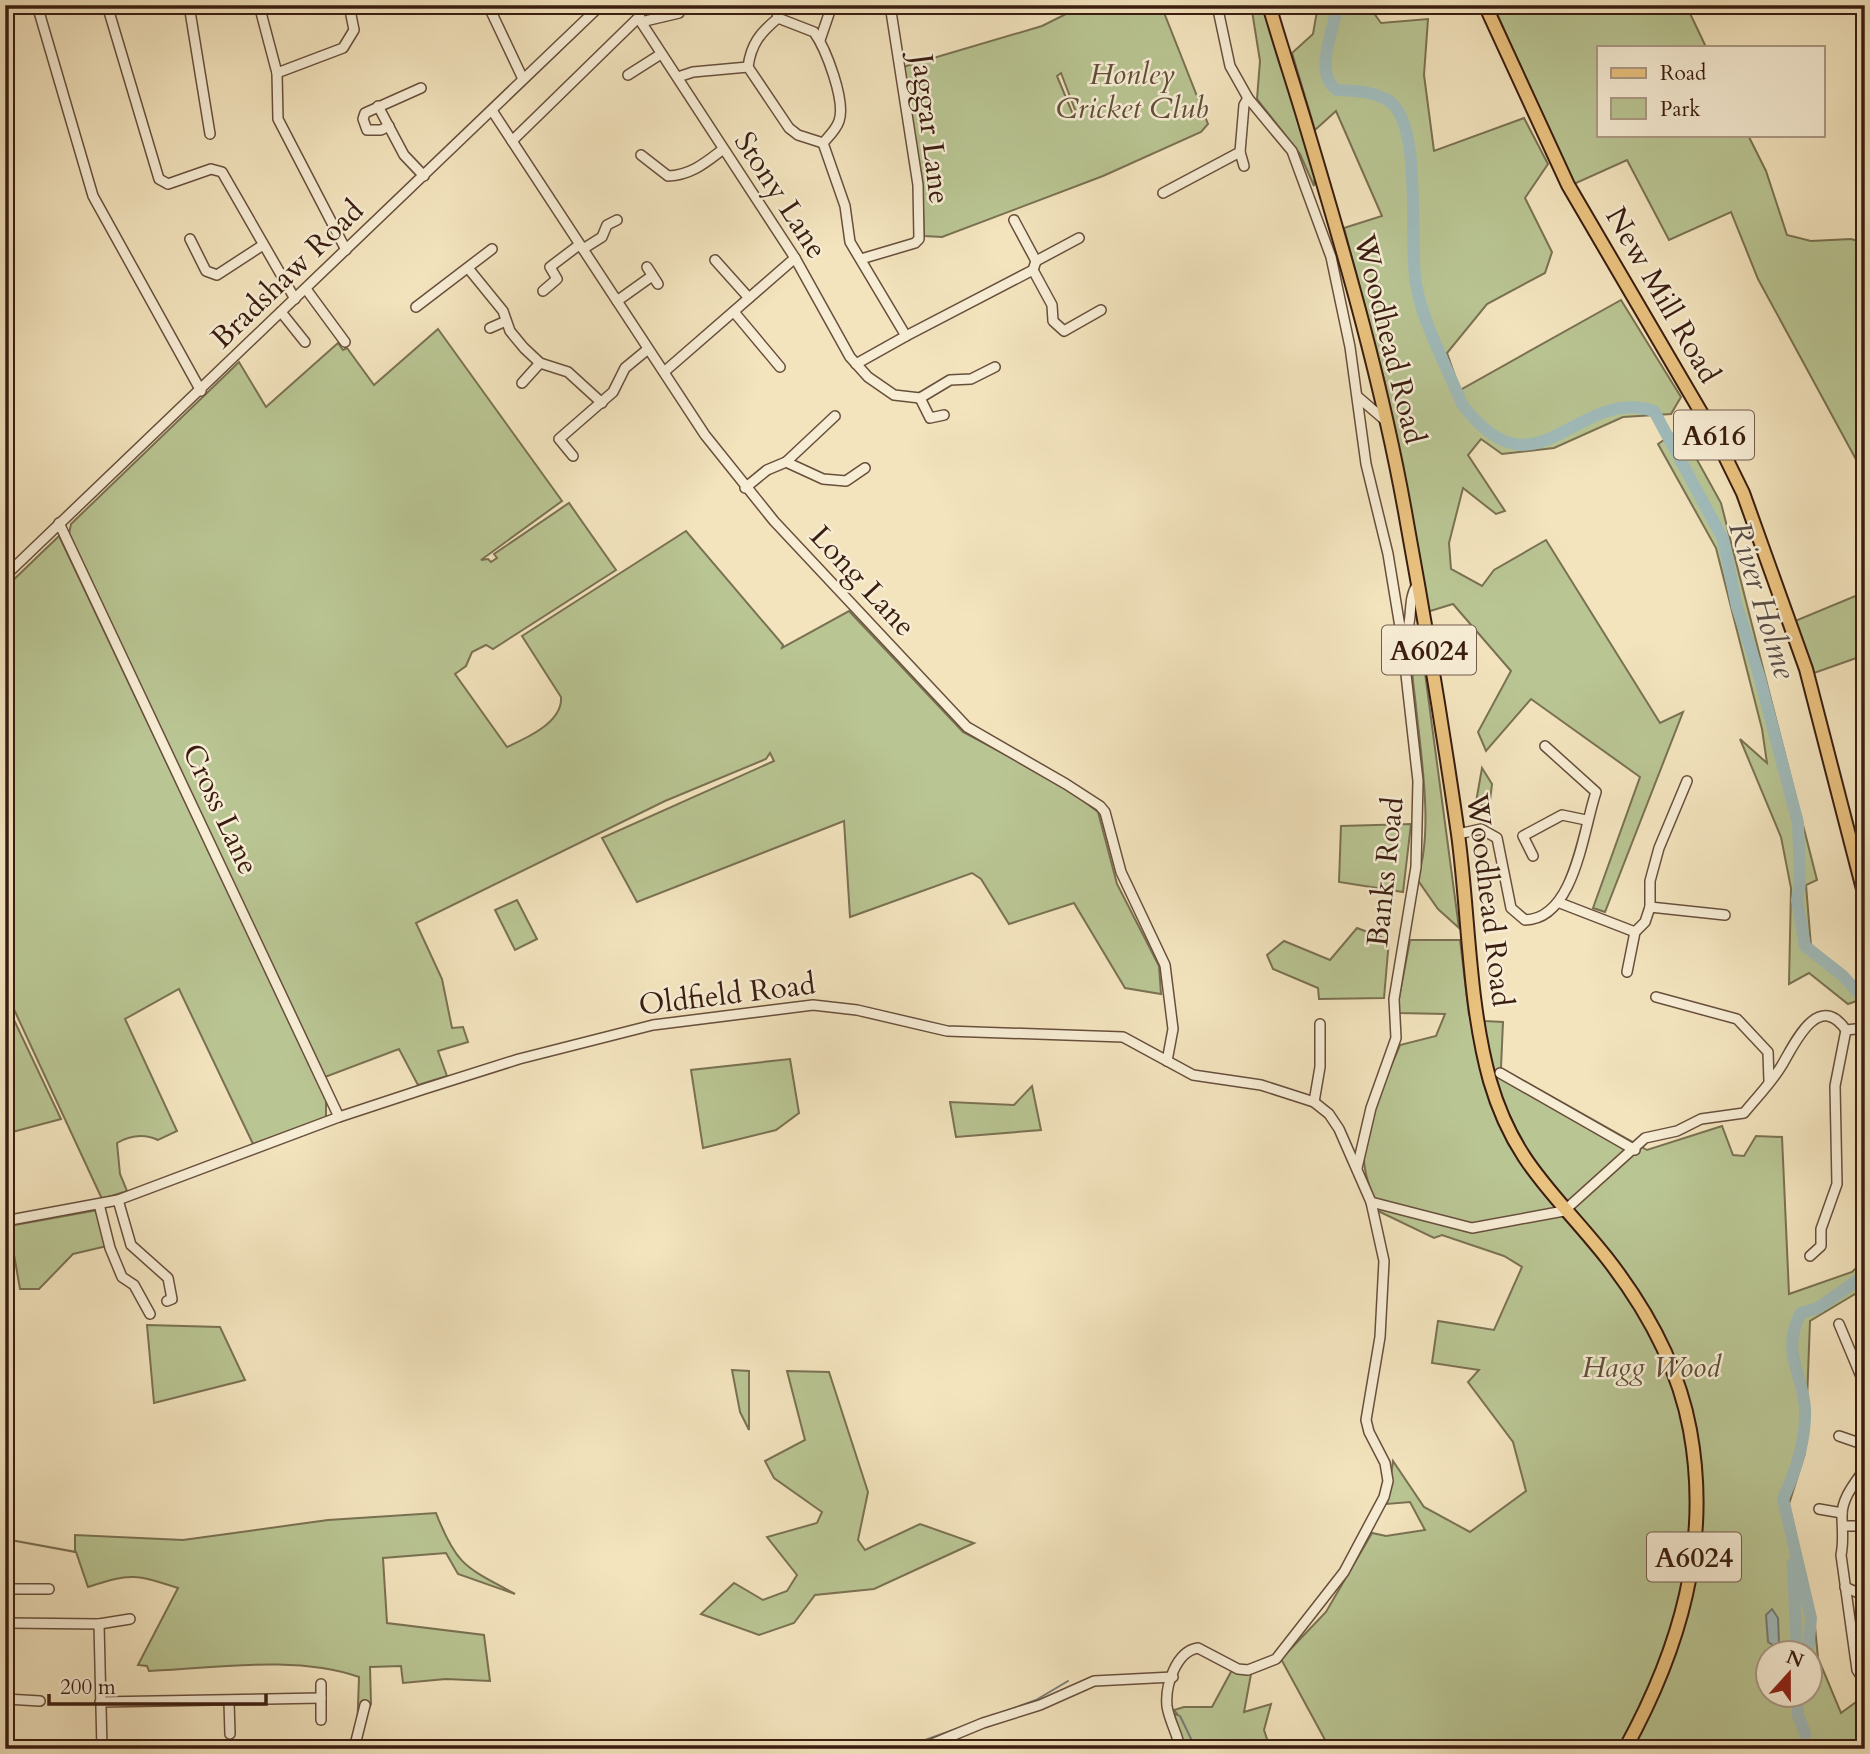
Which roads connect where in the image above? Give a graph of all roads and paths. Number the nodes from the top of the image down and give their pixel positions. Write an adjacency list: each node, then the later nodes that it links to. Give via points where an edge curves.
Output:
1 (37, 5): 74 (street, via 93,196)
2 (107, 5): 43 (street, via 159,179 168,184 211,169 222,172)
3 (189, 5): 30 (street)
4 (259, 5): 21 (street)
5 (349, 5): 21 (street, via 354,30 343,48)
6 (488, 5): 24 (street)
7 (601, 5): 24 (street, Bradshaw Road)
8 (637, 5): 17 (street, Stony Lane)
9 (776, 5): 16 (street)
10 (832, 5): 18 (street)
11 (890, 5): 48 (street, Jaggar Lane, via 918,185 919,239)
12 (1217, 5): 26 (street, Banks Road, via 1228,59)
13 (1269, 5): 80 (main road, Woodhead Road / A6024)
14 (1485, 5): 94 (main road, New Mill Road / A616, via 1568,185 1744,493 1807,668)
15 (679, 13): 17 (street)
16 (778, 18): 18 (street, via 802,25); 20 (street, via 757,37)
17 (640, 20): 19 (street, Stony Lane); 31 (street)
18 (820, 40): 32 (street, via 841,112)
19 (661, 54): 22 (street); 23 (street, Stony Lane)
20 (748, 67): 23 (street); 32 (street, via 789,128)
21 (277, 73): 46 (street, via 278,119)
22 (628, 75)
23 (678, 77): 33 (street, Stony Lane)
24 (523, 79): 28 (street, Bradshaw Road)
25 (421, 88): 27 (street)
26 (1248, 98): 34 (street); 75 (street, Banks Road, via 1292,151 1302,173 1331,257)
27 (378, 106): 29 (street); 29 (street, via 365,113 367,130)
28 (493, 111): 31 (street, Long Lane); 37 (street, Bradshaw Road)
29 (389, 126): 37 (street, via 404,155)
30 (210, 134)
31 (512, 141): 44 (street, Long Lane)
32 (823, 143): 48 (street, via 845,206 846,230)
33 (722, 150): 35 (street, via 699,169 674,176); 47 (street, Stony Lane)
34 (1240, 152): 36 (street); 38 (street)
35 (641, 155)
36 (1244, 166)
37 (424, 176): 46 (street, Bradshaw Road)
38 (1163, 193)
39 (617, 220): 44 (street, via 607,225 601,237)
40 (1014, 220): 50 (street)
41 (1079, 238): 50 (street)
42 (190, 239): 43 (street, via 206,271 217,275)
43 (263, 245): 56 (street)
44 (581, 247): 54 (street, via 550,267 557,279); 57 (street, Long Lane)
45 (492, 249): 51 (street)
46 (346, 250): 53 (street, Bradshaw Road)
47 (795, 258): 55 (street); 69 (street, Stony Lane)
48 (861, 259): 64 (street)
49 (715, 260): 55 (street)
50 (1034, 266): 59 (street, via 1052,305 1053,321 1064,331); 64 (street)
51 (468, 268): 58 (street); 62 (street)
52 (653, 276): 57 (street)
53 (306, 289): 56 (street, Bradshaw Road); 66 (street)
54 (543, 291)
55 (749, 298): 61 (street)
56 (295, 299): 60 (street, Bradshaw Road)
57 (617, 301): 67 (street, Long Lane)
58 (416, 306)
59 (1101, 310)
60 (281, 312): 65 (street); 74 (street, Bradshaw Road)
61 (734, 312): 70 (street); 72 (street)
62 (506, 321): 63 (street); 68 (street)
63 (490, 328)
64 (906, 336): 69 (street)
65 (305, 342)
66 (345, 342)
67 (648, 349): 72 (street, Long Lane); 77 (street, via 625,368 613,392)
68 (540, 363): 73 (street); 77 (street, via 568,372)
69 (856, 364): 76 (street, Stony Lane, via 880,389 906,399)
70 (780, 367)
71 (995, 367): 76 (street, via 987,378 950,380)
72 (664, 372): 84 (street, Long Lane)
73 (522, 383)
74 (201, 391): 85 (street, Bradshaw Road)
75 (1358, 397): 80 (street); 88 (street, Banks Road, via 1366,464 1384,534)
76 (920, 398): 78 (street, via 936,423)
77 (602, 402): 81 (street, via 559,439)
78 (944, 415)
79 (835, 416): 82 (street)
80 (1386, 421): 87 (main road, Woodhead Road / A6024)
81 (573, 456)
82 (786, 462): 83 (street, via 822,479 846,481); 84 (street, via 767,470)
83 (865, 468)
84 (746, 488): 104 (street, Long Lane, via 967,727 1066,783 1105,812 1121,872 1165,965 1173,1029)
85 (59, 523): 86 (street, Bradshaw Road); 108 (street, Cross Lane)
86 (5, 576)
87 (1418, 585): 88 (street, via 1413,591 1408,633); 92 (main road, Woodhead Road / A6024)
88 (1402, 639): 110 (street, Banks Road, via 1418,781 1416,867 1394,999 1396,1038 1371,1108)
89 (1545, 746): 91 (street, via 1596,792)
90 (1687, 781): 96 (street, via 1659,848 1650,881)
91 (1586, 820): 93 (street, via 1562,815 1523,836); 95 (street, via 1585,839)
92 (1458, 834): 95 (street, via 1481,829 1497,838 1511,908 1525,920 1539,920); 114 (main road, Woodhead Road / A6024, via 1489,1078 1505,1128)
93 (1533, 856)
94 (1865, 897)
95 (1560, 903): 98 (street)
96 (1650, 907): 97 (street); 98 (street)
97 (1725, 915)
98 (1635, 932): 99 (street)
99 (1627, 972)
100 (1656, 998): 106 (street, via 1737,1019 1768,1052)
101 (1320, 1024): 107 (street)
102 (1865, 1028): 103 (street)
103 (1846, 1030): 106 (street, via 1834,1018 1807,1024); 116 (street, via 1835,1086 1837,1184 1821,1229 1824,1247)
104 (1167, 1060): 107 (street, Oldfield Road, via 1193,1075 1261,1085); 108 (street, Oldfield Road, via 1123,1037 947,1031 842,1007 790,1005 653,1025 599,1038)
105 (1500, 1073): 109 (street)
106 (1769, 1082): 109 (street, via 1744,1113 1701,1119 1677,1131 1645,1138)
107 (1314, 1102): 110 (street, Oldfield Road, via 1339,1129)
108 (339, 1117): 111 (street, Oldfield Road)
109 (1635, 1150): 114 (street)
110 (1357, 1169): 112 (street, Oldfield Road)
111 (118, 1200): 113 (street, Oldfield Road); 117 (street, via 131,1245 168,1278 172,1299)
112 (1371, 1202): 114 (street, via 1472,1228); 136 (street, Oldfield Road, via 1384,1261 1384,1301 1366,1420 1385,1462 1388,1481 1384,1497 1345,1572 1276,1659 1248,1670 1238,1669 1198,1648 1189,1649 1177,1662)
113 (99, 1203): 115 (street, Oldfield Road); 118 (street, via 122,1277 134,1285)
114 (1564, 1211): 153 (main road, Woodhead Road / A6024, via 1604,1254 1643,1308 1682,1396 1691,1443 1697,1524 1689,1591 1670,1657)
115 (6, 1220)
116 (1810, 1256)
117 (167, 1301)
118 (150, 1314)
119 (1839, 1324): 120 (street)
120 (1865, 1385)
121 (1839, 1436): 122 (street)
122 (1865, 1445)
123 (1865, 1468): 125 (street)
124 (1819, 1508): 125 (street)
125 (1842, 1513): 126 (street)
126 (1844, 1526): 127 (street); 128 (street)
127 (1865, 1526)
128 (1845, 1587): 131 (street); 137 (street, via 1857,1670)
129 (7, 1589): 130 (street); 133 (street)
130 (49, 1589)
131 (1865, 1596)
132 (130, 1619): 134 (street)
133 (9, 1623): 134 (street); 135 (street)
134 (99, 1624): 142 (street)
135 (6, 1664): 140 (street)
136 (1173, 1677): 151 (street, via 1094,1681); 152 (street, via 1167,1705)
137 (1865, 1682)
138 (321, 1684): 139 (street)
139 (321, 1698): 143 (street); 145 (street)
140 (6, 1701): 141 (street)
141 (40, 1701)
142 (100, 1702): 143 (street); 149 (street)
143 (229, 1702): 146 (street)
144 (365, 1705): 150 (street)
145 (321, 1720)
146 (230, 1734)
147 (5, 1741): 148 (street)
148 (21, 1749)
149 (102, 1749)
150 (354, 1749)
151 (920, 1749)
152 (1180, 1749)
153 (1625, 1749)

